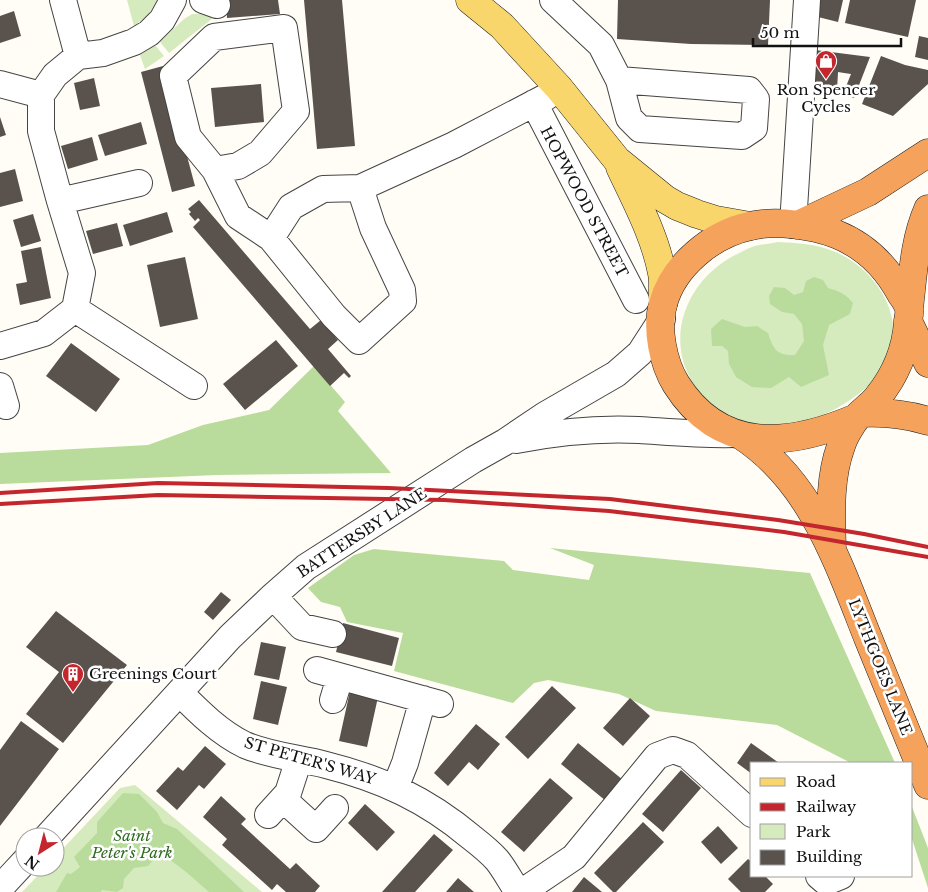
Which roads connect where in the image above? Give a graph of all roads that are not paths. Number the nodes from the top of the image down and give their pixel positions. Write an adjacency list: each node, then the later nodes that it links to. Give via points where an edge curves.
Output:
1 (63, 0): 6 (street)
2 (173, 0): 6 (street, via 162,20 134,42 103,53)
3 (470, 0): 9 (main road, via 502,26)
4 (553, 0): 7 (street, via 601,45)
5 (807, 0): 19 (street)
6 (78, 56): 10 (street, via 55,75)
7 (619, 80): 7 (street, via 749,90 756,99 754,128 742,136 640,129 629,118)
8 (0, 84): 10 (street)
9 (559, 88): 11 (street); 13 (main road)
10 (41, 94): 17 (street, via 41,131)
11 (534, 103): 16 (street, via 454,145); 22 (street, HOPWOOD STREET)
12 (928, 153): 19 (highway, via 868,192)
13 (617, 160): 20 (main road, via 677,206 716,220); 24 (main road, via 656,251 662,275)
14 (215, 170): 14 (street, via 188,138 173,76 214,37 284,28 296,112 260,153 238,166); 21 (street, via 238,216)
15 (139, 183): 17 (street)
16 (360, 188): 21 (street, via 323,189 291,208); 21 (street, via 373,228 402,290 402,301 359,341 334,316)
17 (60, 201): 23 (street, via 82,273)
18 (928, 209): 25 (highway, via 916,245)
19 (796, 225): 20 (highway); 25 (highway, via 825,230 851,240 875,257 893,278)
20 (750, 226): 24 (highway, via 725,234 683,266 671,285)
21 (270, 238)
22 (636, 300)
23 (75, 309): 26 (street, via 44,333); 28 (street)
24 (662, 312): 31 (highway, via 663,355 686,401 706,419); 32 (street, BATTERSBY LANE, via 640,353 616,374)
25 (909, 315): 27 (highway); 29 (highway, via 901,358 891,379 876,400)
26 (0, 346)
27 (928, 363)
28 (194, 386)
29 (859, 415): 30 (highway, via 883,412); 31 (highway, via 814,434 787,439); 33 (highway, LYTHGOES LANE, via 841,444 833,476 830,498)
30 (928, 421)
31 (738, 435): 32 (street, BATTERSBY LANE, via 606,430 549,434); 33 (highway, LYTHGOES LANE, via 760,448 796,487)
32 (505, 442): 34 (street, BATTERSBY LANE, via 330,550)
33 (832, 549): 39 (highway, LYTHGOES LANE)
34 (273, 596): 35 (street, via 302,627); 37 (street, BATTERSBY LANE, via 230,637)
35 (334, 634)
36 (330, 682): 40 (street, ST PETER'S WAY, via 431,702)
37 (180, 693): 38 (street, ST PETER'S WAY, via 232,738 258,750); 43 (street, BATTERSBY LANE)
38 (299, 758): 40 (street, ST PETER'S WAY); 41 (street, ST PETER'S WAY, via 291,785 275,807 316,830)
39 (928, 785)
40 (396, 788): 46 (street, ST PETER'S WAY, via 438,812 480,844 497,860)
41 (335, 808)
42 (750, 812): 47 (street, via 687,755 673,750 657,756 574,857)
43 (56, 827)
44 (820, 877): 45 (street, via 826,882)
45 (838, 877)
46 (518, 892)
47 (522, 892)

